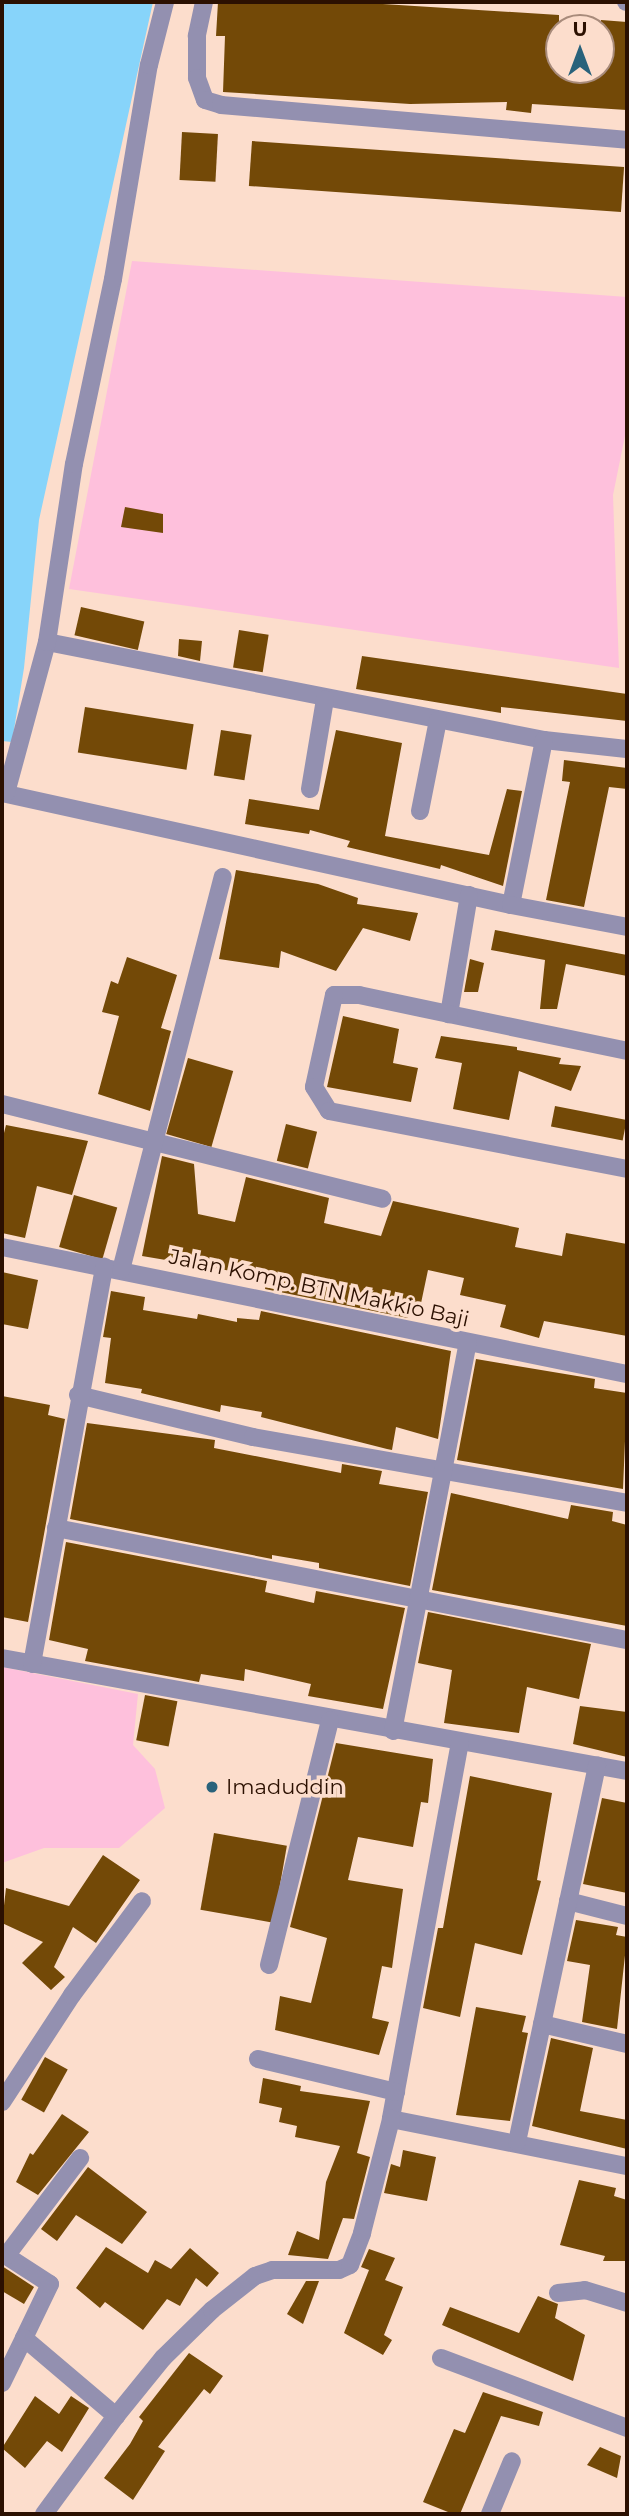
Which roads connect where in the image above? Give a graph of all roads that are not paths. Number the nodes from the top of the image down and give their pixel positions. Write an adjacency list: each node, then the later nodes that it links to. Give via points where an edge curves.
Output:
1 (165, 2): 4 (street, via 149,65 114,279 74,464)
2 (204, 2): 3 (street, via 197,36 197,78 205,100)
3 (627, 140)
4 (47, 642): 5 (street); 10 (street)
5 (326, 699): 6 (street); 9 (street)
6 (438, 720): 7 (street); 11 (street)
7 (544, 740): 8 (street); 14 (street)
8 (627, 749)
9 (310, 789)
10 (4, 793): 13 (street)
11 (420, 811)
12 (223, 877): 19 (street)
13 (469, 895): 14 (street); 16 (street)
14 (511, 905): 15 (street)
15 (627, 927)
16 (449, 1014): 17 (street); 20 (street, via 359,995 334,995 314,1087 328,1111)
17 (627, 1051)
18 (2, 1104): 19 (street)
19 (154, 1142): 21 (street); 23 (street)
20 (627, 1170)
21 (382, 1199)
22 (2, 1247): 23 (street, Jalan Komp. BTN Makkio Baji)
23 (113, 1268): 24 (street, Jalan Komp. BTN Makkio Baji); 26 (street)
24 (468, 1343): 25 (street, Jalan Komp. BTN Makkio Baji); 27 (street)
25 (627, 1374)
26 (78, 1395): 27 (street, via 253,1437); 29 (street)
27 (444, 1470): 28 (street); 30 (street)
28 (627, 1503)
29 (56, 1528): 30 (street); 33 (street)
30 (420, 1603): 31 (street); 35 (street)
31 (627, 1640)
32 (2, 1658): 33 (street)
33 (32, 1664): 34 (street)
34 (330, 1721): 35 (street); 42 (street)
35 (393, 1731): 36 (street)
36 (460, 1742): 37 (street); 46 (street)
37 (597, 1765): 38 (street); 40 (street)
38 (627, 1771)
39 (142, 1901): 47 (street, via 72,1994)
40 (568, 1901): 41 (street); 43 (street)
41 (627, 1916)
42 (269, 1965)
43 (542, 2024): 44 (street); 49 (street)
44 (627, 2044)
45 (258, 2059): 46 (street)
46 (396, 2092): 48 (street)
47 (2, 2102)
48 (391, 2119): 49 (street); 58 (street, via 362,2233 349,2264 339,2270 272,2270 255,2276 185,2335)
49 (517, 2143): 51 (street)
50 (80, 2158): 52 (street)
51 (627, 2166)
52 (4, 2254): 55 (street, via 50,2284)
53 (558, 2293): 54 (street, via 585,2290)
54 (627, 2303)
55 (24, 2338): 57 (street); 58 (street)
56 (441, 2358): 59 (street)
57 (2, 2383)
58 (116, 2416): 61 (street)
59 (627, 2428)
60 (512, 2461): 62 (street)
61 (44, 2514)
62 (490, 2514)

